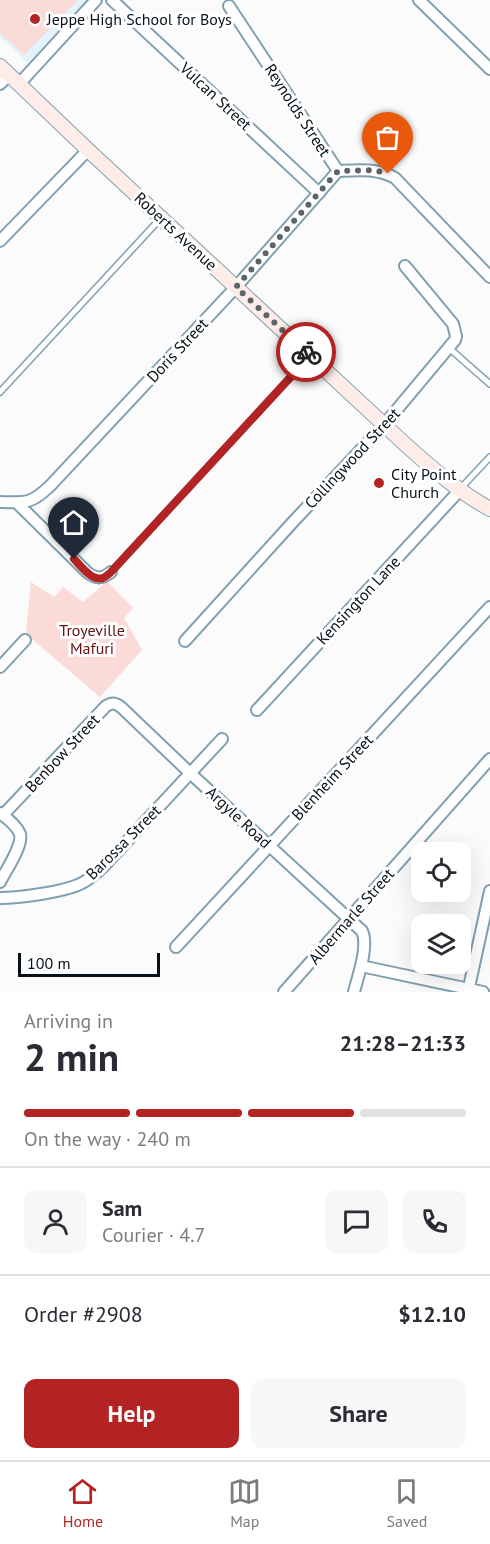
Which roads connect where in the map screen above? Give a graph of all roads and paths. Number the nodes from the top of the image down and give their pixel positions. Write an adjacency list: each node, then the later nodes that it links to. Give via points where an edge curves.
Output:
1 (96, 0): 6 (street)
2 (112, 0): 9 (street, Vulcan Street)
3 (419, 0): 5 (street)
4 (229, 6): 8 (street, Reynolds Street)
5 (490, 69)
6 (7, 77): 7 (main road, Roberts Avenue)
7 (88, 150): 10 (main road, Roberts Avenue); 11 (street)
8 (338, 171): 9 (street, Doris Street); 13 (street, Reynolds Street, via 374,170 395,178)
9 (319, 192): 14 (street, Doris Street)
10 (162, 218): 14 (main road, Roberts Avenue); 18 (lane)
11 (0, 242)
12 (405, 266): 15 (street, via 453,324 456,336)
13 (490, 277)
14 (236, 287): 16 (main road, Roberts Avenue); 23 (street, Doris Street, via 38,498)
15 (449, 348): 17 (lane); 19 (street, Collingwood Street)
16 (310, 356): 19 (main road, Roberts Avenue); 25 (lane)
17 (490, 384)
18 (0, 392)
19 (384, 425): 21 (main road, Roberts Avenue); 28 (street, Collingwood Street)
20 (490, 457): 21 (lane)
21 (459, 491): 24 (main road, Roberts Avenue); 30 (street, Kensington Lane)
22 (0, 502): 23 (street, Doris Street)
23 (17, 503): 25 (street, via 88,573 103,578)
24 (490, 509)
25 (111, 572)
26 (490, 607): 36 (street, Blenheim Street)
27 (25, 640): 29 (street)
28 (185, 641)
29 (0, 667)
30 (257, 710)
31 (129, 714): 34 (street, Argyle Road); 35 (street, Benbow Street, via 115,703 106,706)
32 (222, 739): 34 (street, Barossa Street)
33 (490, 759): 40 (street, Albermarle Street)
34 (190, 773): 36 (street, Argyle Road); 39 (street, Barossa Street, via 87,881 61,890)
35 (2, 814): 37 (street, Benbow Street, via 19,832 20,843)
36 (270, 845): 40 (street, Argyle Road); 41 (street, Blenheim Street)
37 (0, 882)
38 (490, 891): 43 (street)
39 (0, 898)
40 (349, 919): 42 (street, Argyle Road, via 364,935); 44 (street, Albermarle Street)
41 (176, 947)
42 (361, 966): 43 (street); 45 (street, Argyle Road)
43 (468, 990): 46 (street)
44 (284, 992)
45 (354, 992)
46 (483, 992)

